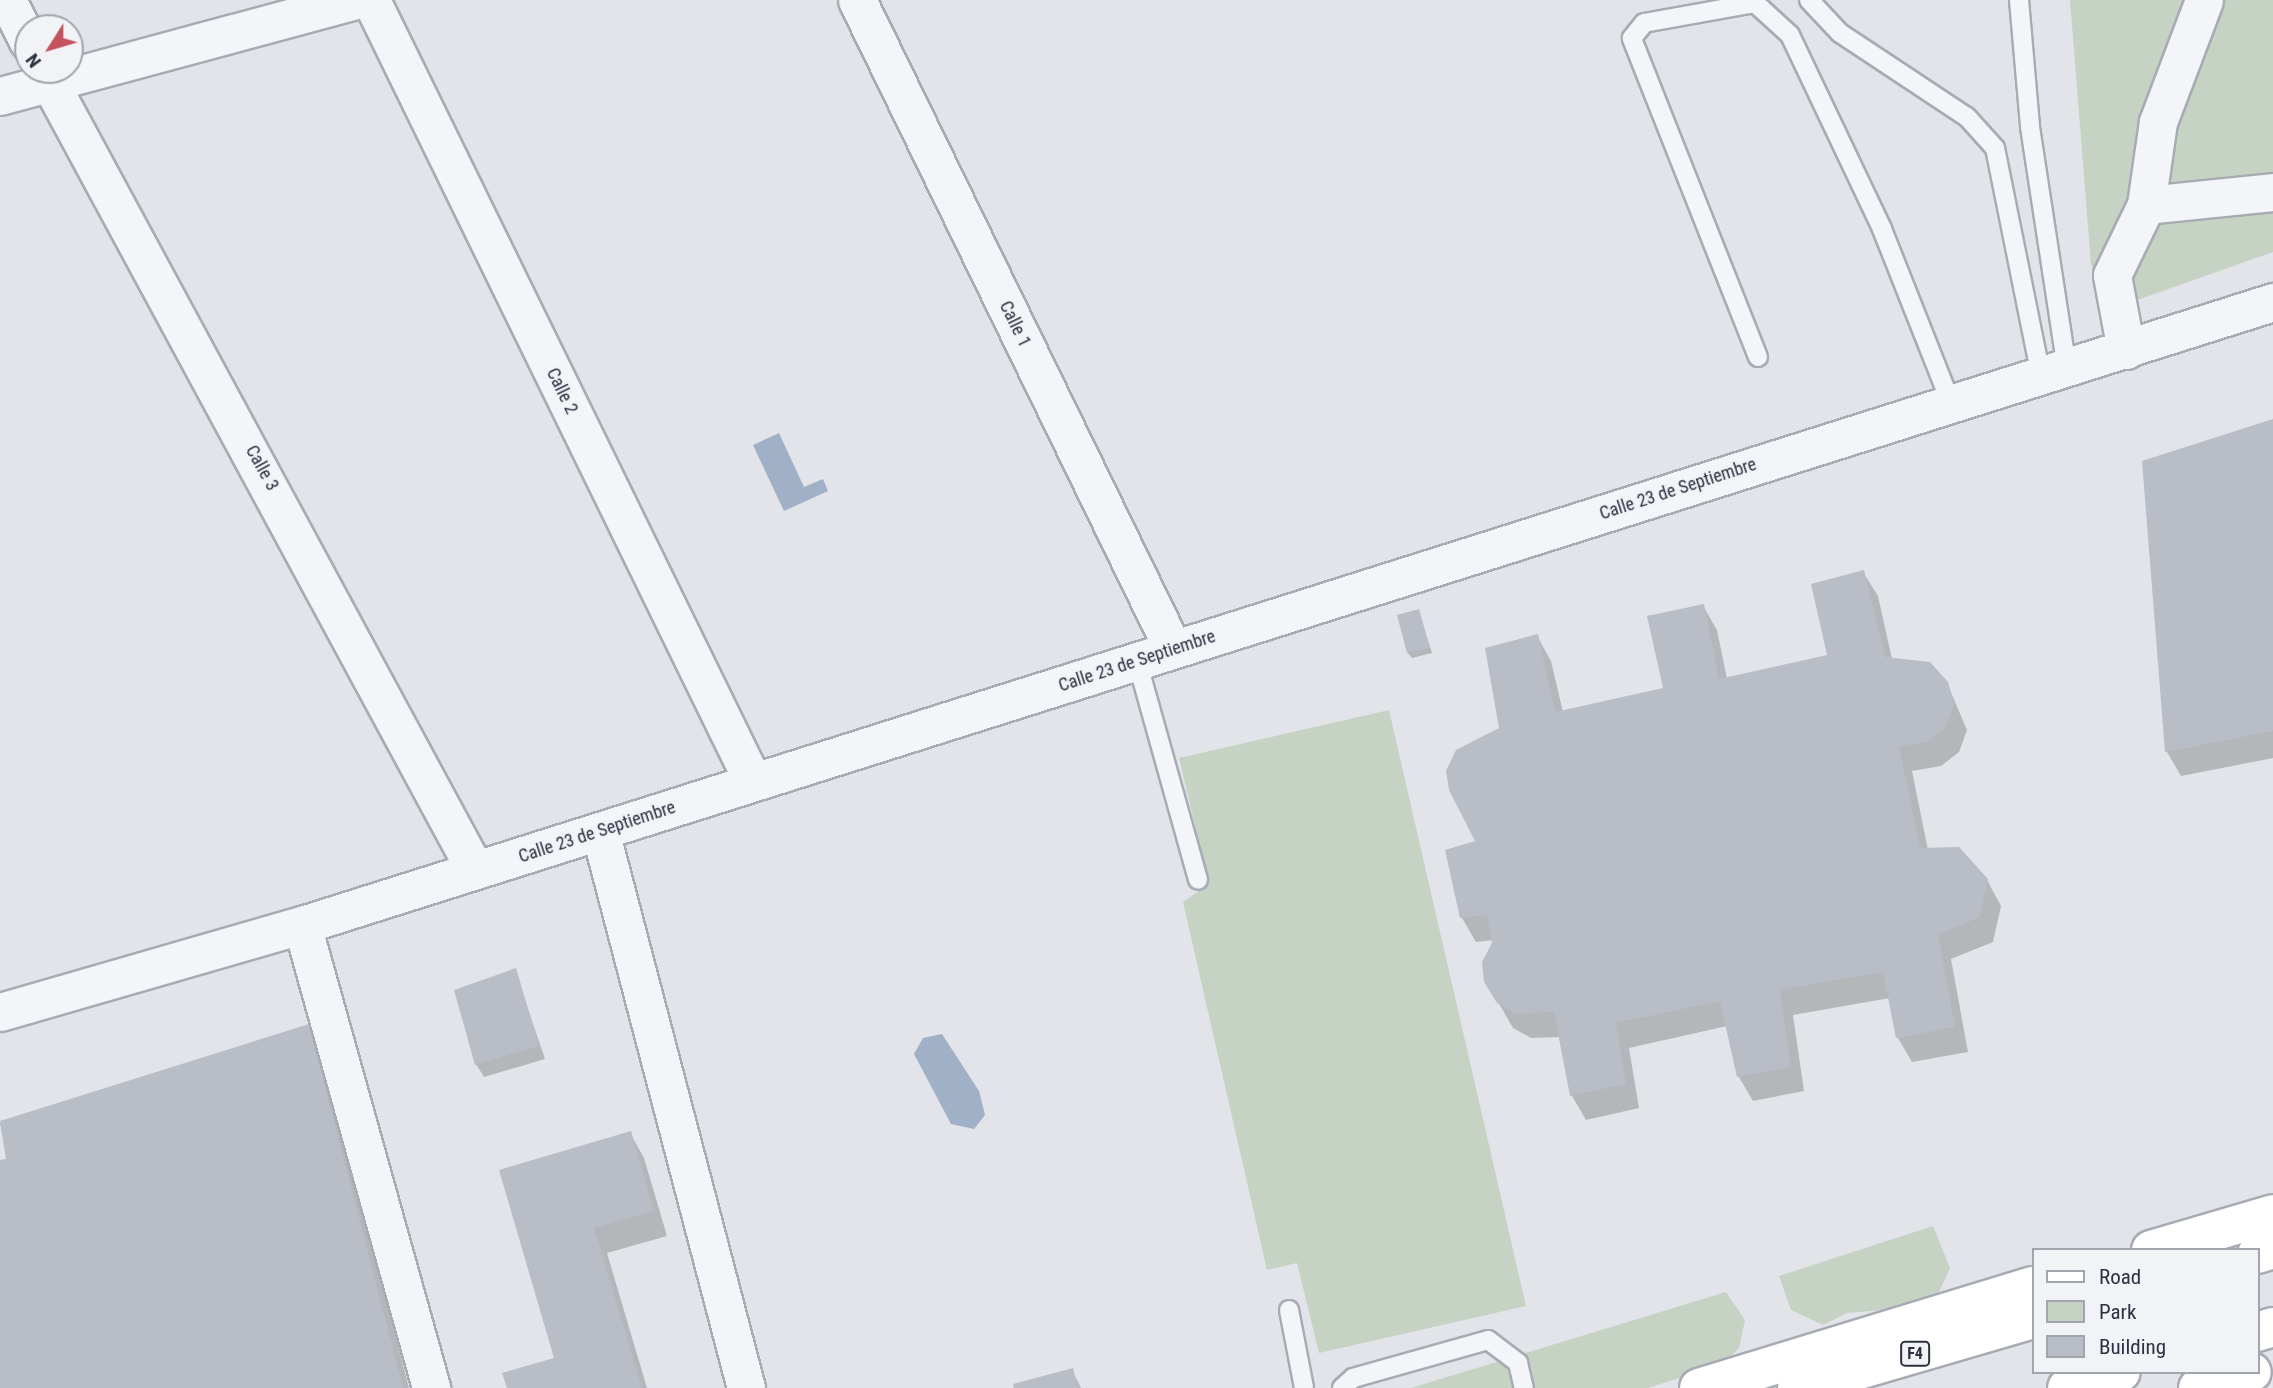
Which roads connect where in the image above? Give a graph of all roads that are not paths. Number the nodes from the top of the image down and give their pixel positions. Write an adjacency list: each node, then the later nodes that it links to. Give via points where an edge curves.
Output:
1 (355, 0): 7 (street)
2 (371, 0): 20 (street, Calle 2)
3 (857, 0): 18 (street, Calle 1)
4 (1809, 0): 16 (lane, via 1840,33 1967,117 1995,148)
5 (2019, 0): 16 (lane)
6 (2204, 0): 12 (street, via 2158,122)
7 (84, 66)
8 (26, 84): 10 (street)
9 (50, 84): 22 (street, Calle 3)
10 (0, 96)
11 (2273, 192): 12 (street)
12 (2146, 205): 14 (street, via 2112,275)
13 (2273, 302): 14 (street, Calle 23 de Septiembre)
14 (2126, 350): 16 (street, Calle 23 de Septiembre)
15 (1758, 357): 17 (lane, via 1632,38 1644,23 1755,4 1790,35 1882,229)
16 (2054, 373): 17 (street, Calle 23 de Septiembre)
17 (1951, 403): 18 (street, Calle 23 de Septiembre)
18 (1173, 649): 19 (street, Calle 23 de Septiembre)
19 (1137, 661): 20 (street, Calle 23 de Septiembre); 23 (lane)
20 (753, 782): 21 (street, Calle 23 de Septiembre)
21 (600, 831): 22 (street, Calle 23 de Septiembre); 34 (street)
22 (475, 870): 24 (street, Calle 23 de Septiembre)
23 (1198, 880)
24 (302, 925): 25 (street, Calle 23 de Septiembre); 33 (street)
25 (0, 1012)
26 (2273, 1214): 27 (main road)
27 (2158, 1248)
28 (2032, 1286): 38 (main road)
29 (1289, 1310): 35 (lane)
30 (2032, 1319): 39 (main road, F4)
31 (2114, 1374): 40 (main road)
32 (2245, 1374): 41 (main road)
33 (431, 1388)
34 (746, 1388)
35 (1304, 1388)
36 (1342, 1388): 37 (lane, via 1353,1378 1488,1340 1518,1363)
37 (1524, 1388)
38 (1699, 1388)
39 (1797, 1388)
40 (2067, 1388)
41 (2198, 1388)

